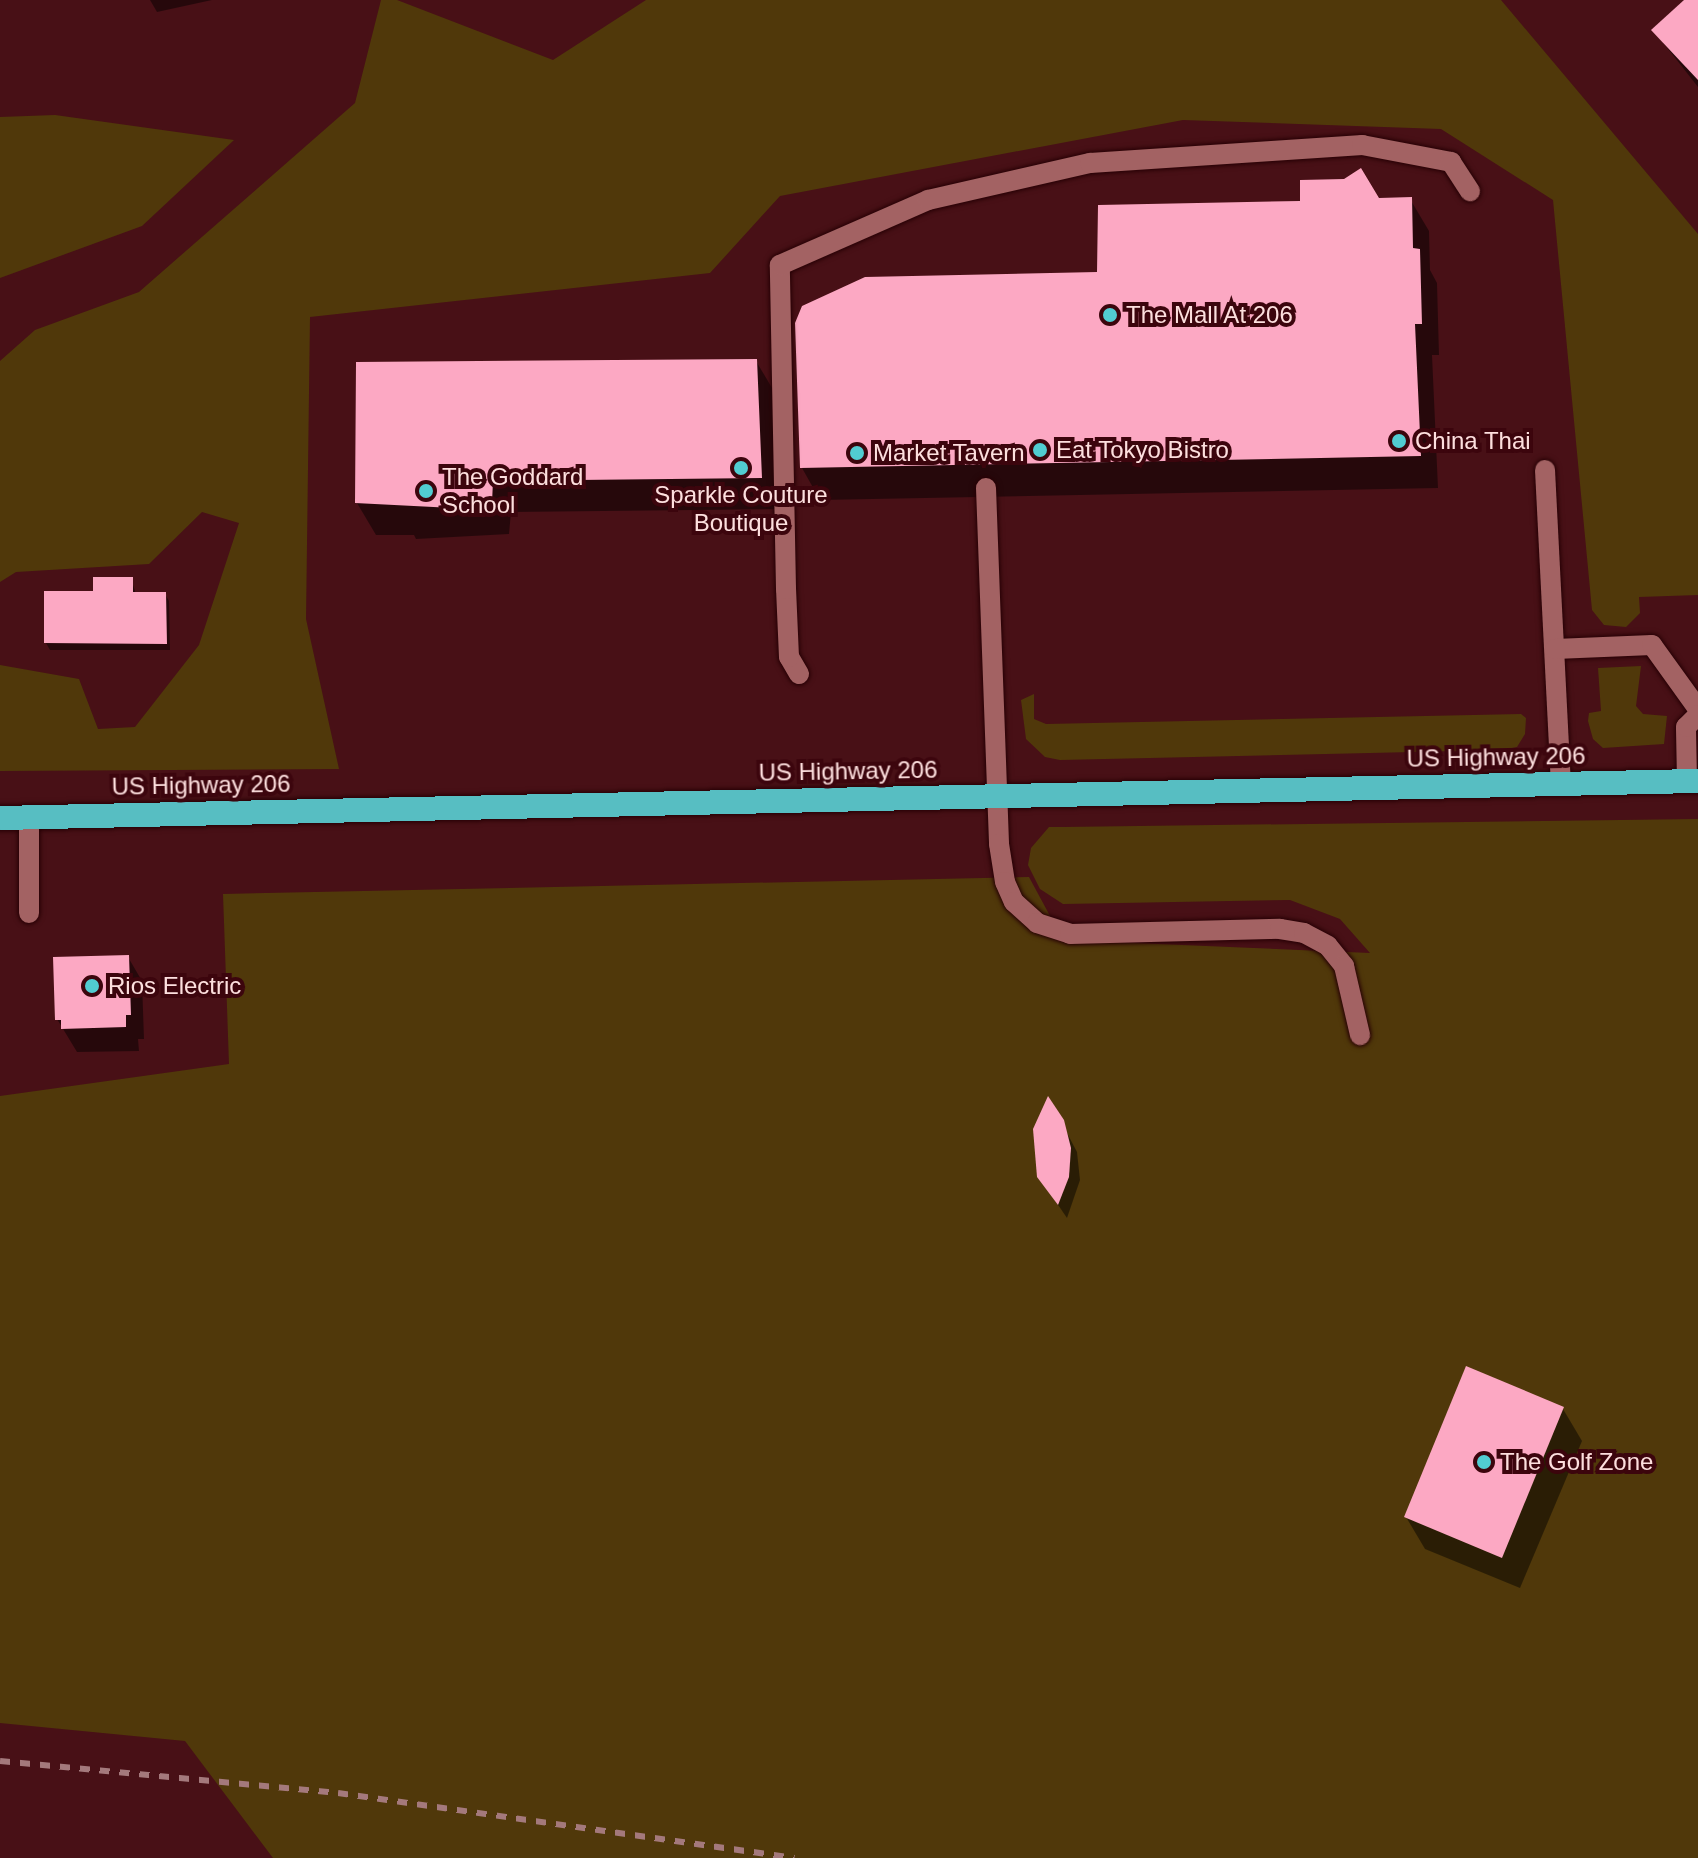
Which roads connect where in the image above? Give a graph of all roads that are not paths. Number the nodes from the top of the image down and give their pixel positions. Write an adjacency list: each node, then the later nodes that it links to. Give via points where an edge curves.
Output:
1 (1470, 191): 5 (lane, via 1451,162 1362,145 1090,163 928,200 780,265 789,657)
2 (1545, 470): 4 (lane)
3 (986, 488): 9 (lane)
4 (1555, 649): 6 (lane, via 1652,645); 8 (lane)
5 (799, 674)
6 (1698, 712): 7 (lane, via 1686,727)
7 (1692, 781): 8 (highway, US Highway 206)
8 (1561, 784): 9 (highway, US Highway 206)
9 (1000, 796): 10 (highway, US Highway 206); 13 (lane, via 1005,882 1014,902 1037,923 1070,934 1280,929 1304,933 1328,946 1344,966)
10 (29, 817): 11 (highway, US Highway 206); 12 (lane)
11 (0, 818)
12 (29, 913)
13 (1360, 1035)

